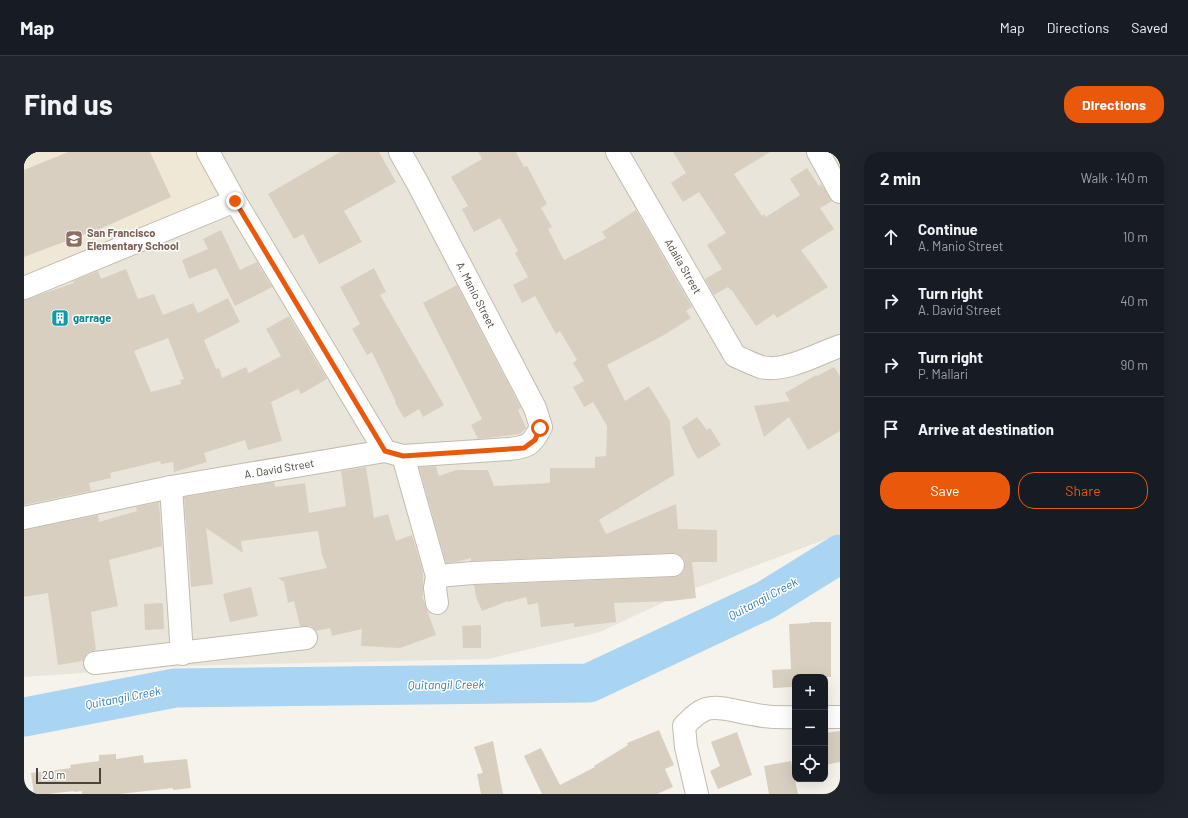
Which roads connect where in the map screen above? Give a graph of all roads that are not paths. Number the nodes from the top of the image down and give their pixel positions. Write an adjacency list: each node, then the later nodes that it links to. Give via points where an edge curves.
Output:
1 (208, 152): 6 (street)
2 (400, 152): 9 (street, A. Manio Street, via 535,408 540,428)
3 (617, 152): 8 (street, Adalia Street, via 735,356 761,367 774,368 794,364)
4 (818, 152): 5 (street)
5 (840, 192)
6 (235, 201): 7 (street); 10 (street)
7 (24, 288)
8 (840, 346)
9 (535, 440): 10 (street, A. David Street, via 524,448)
10 (394, 454): 11 (street, A. David Street); 14 (street)
11 (171, 487): 12 (street, A. David Street); 17 (street)
12 (24, 518)
13 (673, 565): 14 (street)
14 (437, 576): 15 (street)
15 (437, 603)
16 (306, 638): 17 (street)
17 (182, 654): 18 (street)
18 (95, 663)
19 (828, 717): 20 (street)
20 (840, 717)
21 (792, 718): 22 (street, via 773,718 726,708 706,709 693,716 684,726 686,748)
22 (697, 794)

